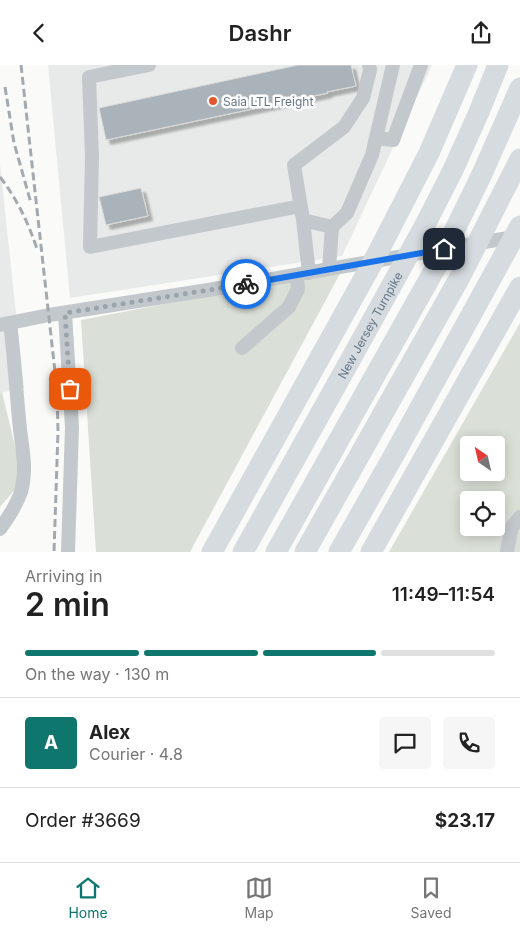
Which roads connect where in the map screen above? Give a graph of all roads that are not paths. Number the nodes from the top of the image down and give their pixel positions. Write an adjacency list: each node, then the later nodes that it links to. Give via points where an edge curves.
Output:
1 (149, 65): 10 (street, via 89,77 92,157 90,247)
2 (368, 65): 10 (street, via 370,70 363,98 344,127 294,165)
3 (394, 65): 8 (street)
4 (421, 65): 8 (street, via 393,140)
5 (467, 65): 25 (highway, via 396,219)
6 (498, 65): 26 (highway, New Jersey Turnpike, via 425,225)
7 (520, 87): 27 (highway, via 430,278)
8 (376, 138): 12 (street, via 347,213)
9 (520, 159): 28 (highway, via 460,277)
10 (302, 213): 12 (street); 15 (street)
11 (520, 226): 20 (highway)
12 (332, 227): 14 (street)
13 (520, 236): 14 (street)
14 (329, 269): 15 (street)
15 (303, 274): 17 (street); 19 (street, via 288,307)
16 (520, 287): 20 (highway)
17 (65, 313): 18 (street); 24 (street, via 72,427)
18 (5, 324): 22 (street, via 15,357 25,463 20,493)
19 (242, 348)
20 (406, 461): 29 (highway); 30 (highway)
21 (520, 517): 23 (street, via 512,527)
22 (0, 529)
23 (506, 551)
24 (68, 552)
25 (212, 552)
26 (243, 552)
27 (276, 552)
28 (306, 552)
29 (339, 552)
30 (372, 552)

